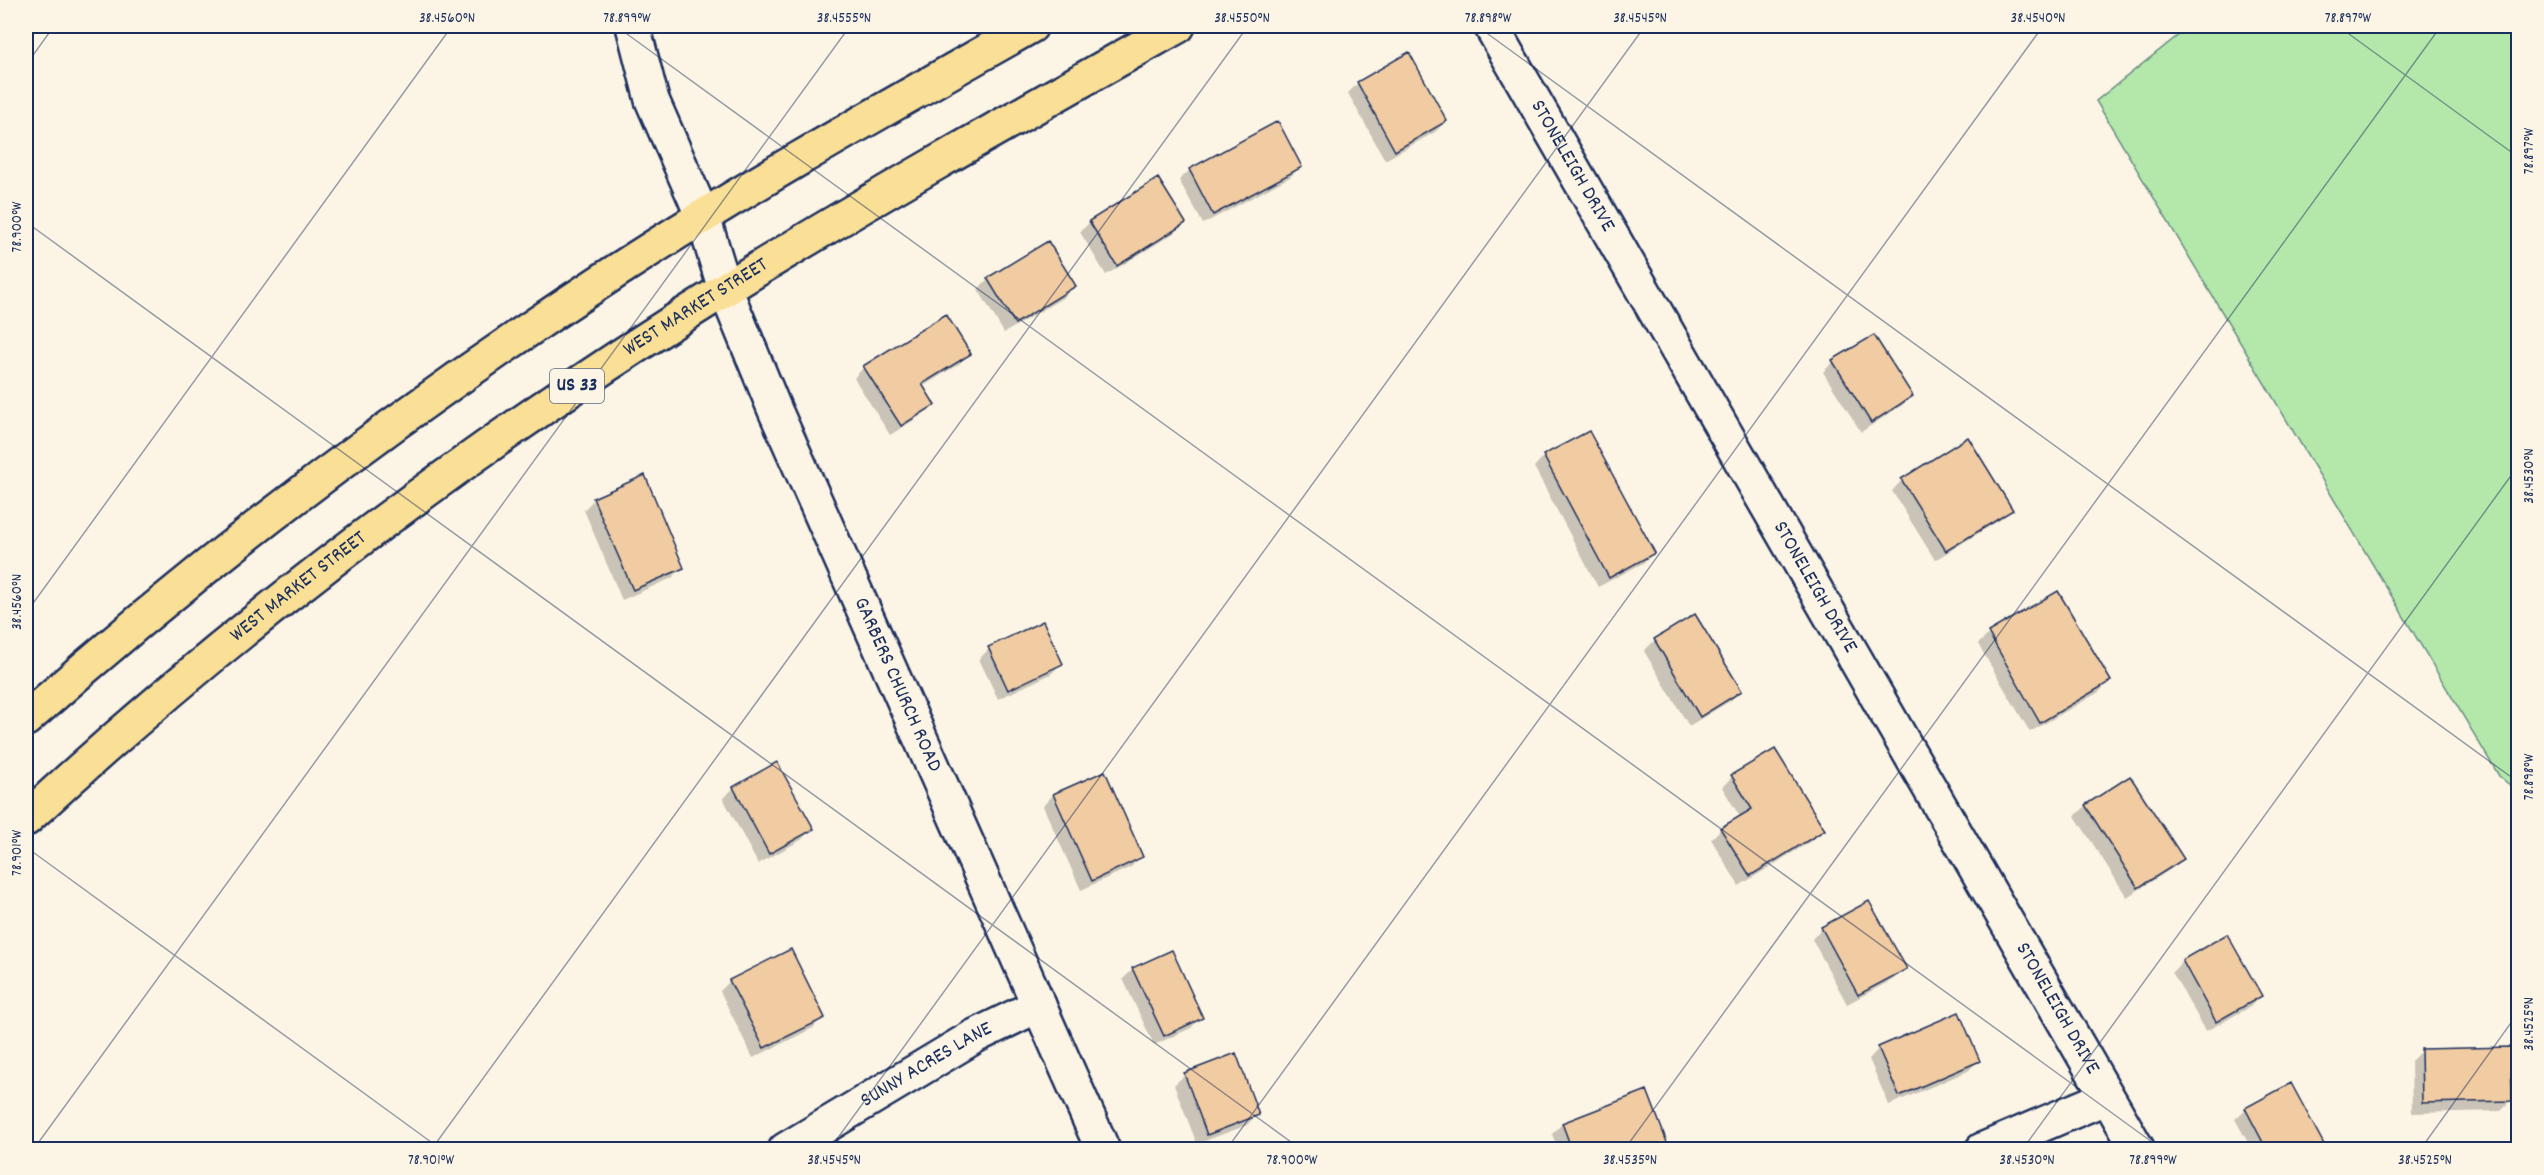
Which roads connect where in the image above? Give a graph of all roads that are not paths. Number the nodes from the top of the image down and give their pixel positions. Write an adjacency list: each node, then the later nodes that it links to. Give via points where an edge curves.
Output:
1 (633, 26): 5 (street, GARBERS CHURCH ROAD, via 652,100)
2 (1031, 26): 5 (main road)
3 (1178, 26): 6 (main road, WEST MARKET STREET / US 33, via 910,178)
4 (1491, 26): 10 (street, STONELEIGH DRIVE)
5 (703, 217): 6 (street, GARBERS CHURCH ROAD); 7 (main road, via 428,399 320,478 143,619)
6 (725, 289): 8 (main road, WEST MARKET STREET / US 33, via 465,463 362,540 154,706); 9 (street, GARBERS CHURCH ROAD)
7 (26, 719)
8 (26, 819)
9 (1039, 1005): 11 (street, SUNNY ACRES LANE, via 975,1036); 12 (street, GARBERS CHURCH ROAD)
10 (2107, 1097): 13 (street); 14 (street, STONELEIGH DRIVE)
11 (785, 1149)
12 (1103, 1149)
13 (1982, 1149)
14 (2138, 1149)

